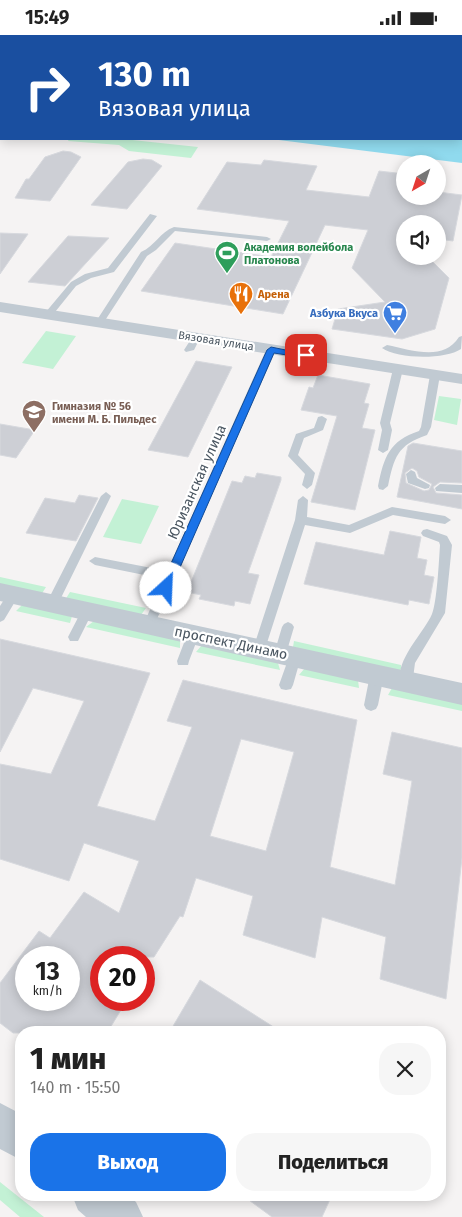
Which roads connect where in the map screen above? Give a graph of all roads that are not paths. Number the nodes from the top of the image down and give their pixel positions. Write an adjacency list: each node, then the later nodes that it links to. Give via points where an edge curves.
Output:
1 (153, 216): 4 (lane, via 111,270 87,274 75,281)
2 (267, 239): 5 (lane, via 174,229 155,249 144,254)
3 (0, 307): 4 (street, Вязовая улица)
4 (48, 315): 5 (street, Вязовая улица)
5 (99, 323): 8 (street, Вязовая улица, via 193,344)
6 (462, 339): 7 (lane, via 456,349 442,355)
7 (387, 348)
8 (271, 350): 9 (street, Вязовая улица, via 308,348); 28 (lane, Юризанская улица)
9 (398, 369): 10 (street, Вязовая улица); 15 (lane, via 385,423 387,431)
10 (435, 375): 11 (street, Вязовая улица); 13 (lane)
11 (462, 379)
12 (322, 419): 17 (lane, via 318,430 300,437 293,456 310,473)
13 (423, 433): 14 (lane); 19 (lane, via 403,440 389,459)
14 (418, 444)
15 (383, 450)
16 (411, 474): 18 (lane, via 412,480)
17 (307, 485)
18 (425, 485)
19 (383, 486)
20 (440, 488): 21 (lane)
21 (462, 489)
22 (106, 496): 30 (lane)
23 (303, 500): 24 (lane)
24 (301, 519): 25 (lane, via 350,529 392,511); 37 (lane)
25 (446, 520)
26 (427, 533): 40 (lane, via 444,539 446,545 439,613 412,656)
27 (95, 561): 28 (lane)
28 (172, 576): 33 (lane, Юризанская улица)
29 (6, 594): 30 (street, проспект Динамо); 32 (lane)
30 (52, 604): 31 (street, проспект Динамо)
31 (87, 611): 33 (street, проспект Динамо); 36 (lane)
32 (0, 617)
33 (149, 625): 35 (street, проспект Динамо)
34 (288, 627): 37 (lane)
35 (193, 635): 37 (street, проспект Динамо); 38 (lane)
36 (74, 637)
37 (278, 653): 39 (street, проспект Динамо); 41 (lane)
38 (183, 661)
39 (377, 675): 40 (street, проспект Динамо); 43 (lane)
40 (407, 682): 42 (street, проспект Динамо)
41 (286, 685)
42 (462, 694)
43 (371, 705)
44 (0, 1123): 45 (street)
45 (15, 1134)
46 (101, 1201): 47 (street)
47 (121, 1217)

